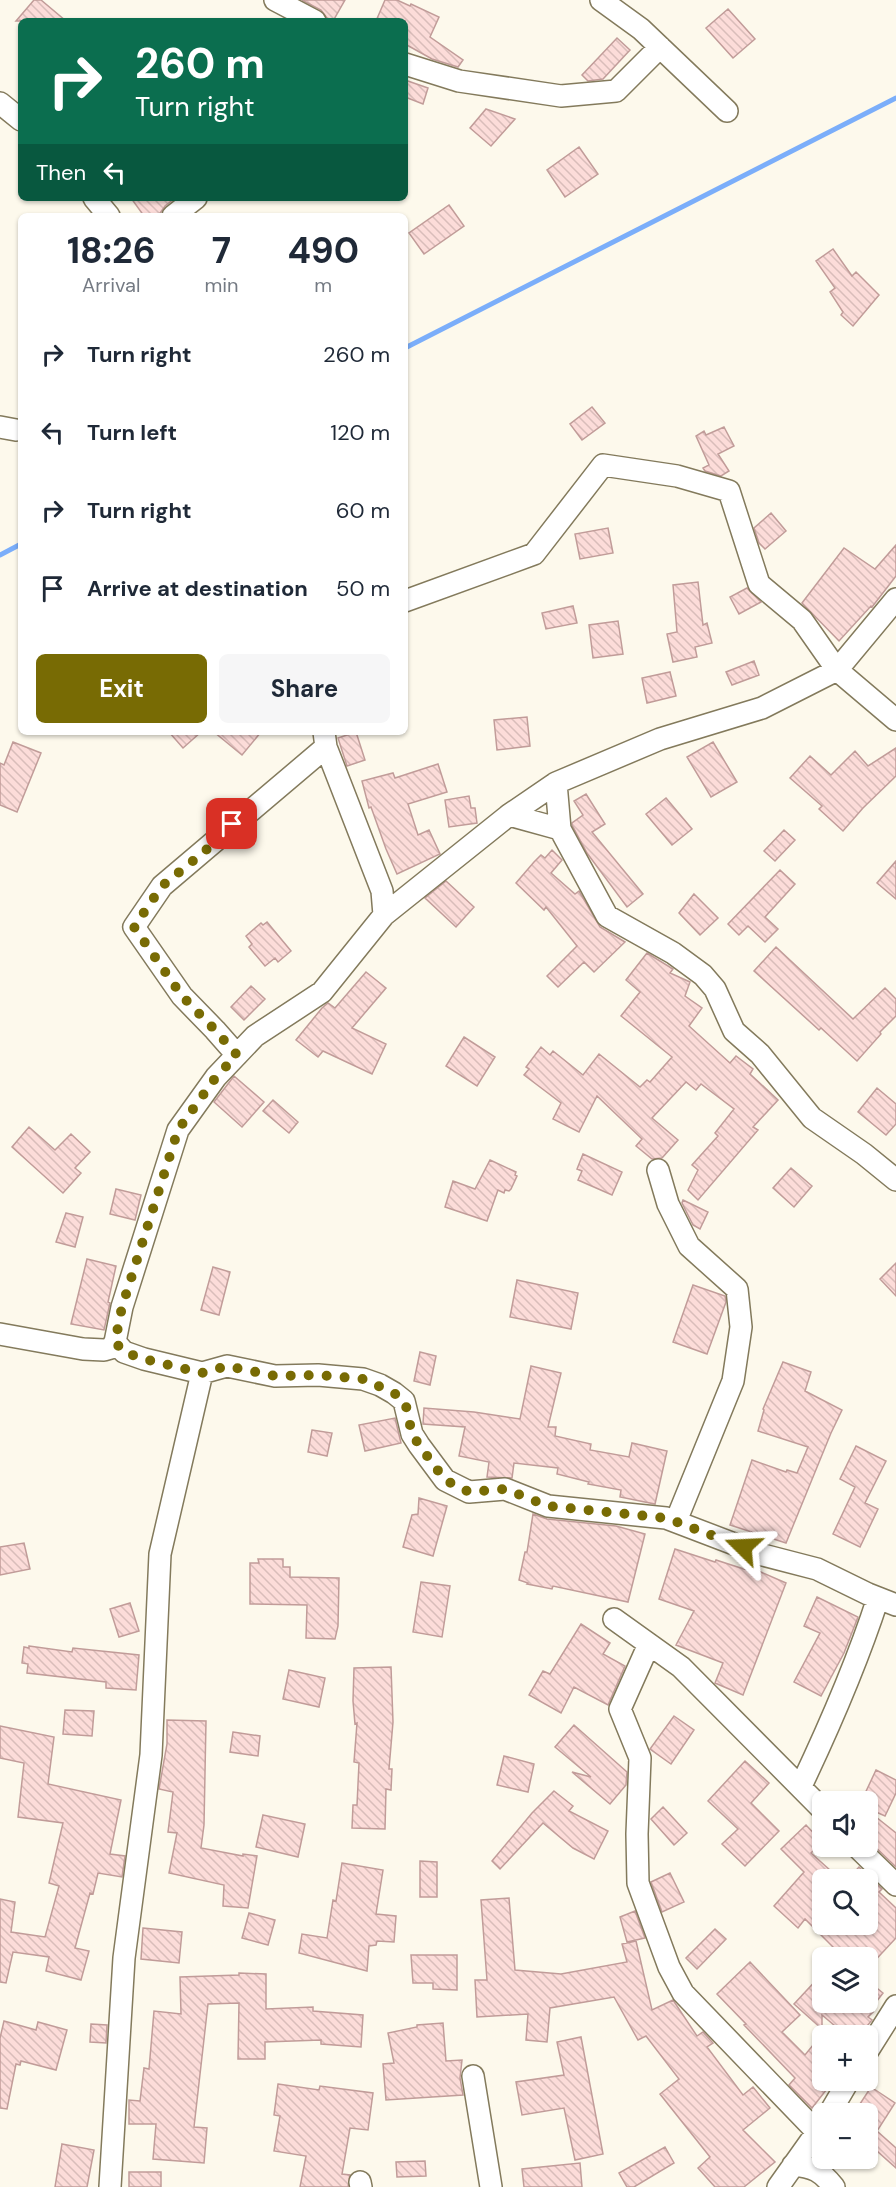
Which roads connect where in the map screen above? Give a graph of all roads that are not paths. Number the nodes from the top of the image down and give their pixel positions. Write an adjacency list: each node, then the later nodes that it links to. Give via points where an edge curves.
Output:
1 (275, 0): 3 (street)
2 (601, 0): 4 (street)
3 (309, 18)
4 (660, 47): 5 (street, via 616,91 561,96 459,81); 7 (street)
5 (408, 65)
6 (0, 103): 8 (street)
7 (727, 111)
8 (18, 118)
9 (96, 201): 11 (street)
10 (192, 201): 12 (street)
11 (106, 213)
12 (177, 213)
13 (896, 599): 15 (street)
14 (408, 600): 15 (street, via 534,554 603,465 677,476 729,492 759,584 802,620)
15 (837, 670): 16 (street); 18 (street, via 762,708 660,739)
16 (896, 720)
17 (325, 739): 21 (street, via 382,891); 22 (street, via 162,886 134,927 182,996)
18 (556, 783): 19 (street); 20 (street)
19 (509, 815): 20 (street); 21 (street)
20 (560, 830): 24 (street, via 607,916 673,953 703,975 715,989 734,1031 760,1054 812,1118)
21 (384, 915): 22 (street, via 322,992 255,1036)
22 (237, 1055): 26 (street, via 178,1130 122,1307)
23 (658, 1170): 28 (street, via 668,1204 689,1246 737,1288 741,1327 733,1381)
24 (896, 1180)
25 (0, 1334): 26 (street, via 83,1349 104,1350)
26 (115, 1342): 27 (street, via 124,1352)
27 (202, 1373): 28 (street, via 227,1366 275,1376 363,1379 404,1401 412,1434 419,1445 445,1480 469,1492 505,1489 548,1506); 42 (street, via 160,1554 151,1755 124,1958)
28 (676, 1521): 29 (street, via 763,1555 817,1569)
29 (887, 1602): 32 (street, via 866,1636)
30 (614, 1619): 31 (street)
31 (650, 1644): 32 (street, via 681,1667); 39 (street, via 620,1708 640,1758 638,1883 669,1967 683,1993)
32 (801, 1786): 33 (street)
33 (812, 1798)
34 (867, 1857): 35 (street)
35 (896, 1885)
36 (896, 2006): 37 (street)
37 (878, 2035)
38 (473, 2076): 43 (street)
39 (812, 2120)
40 (812, 2139): 41 (street)
41 (793, 2165): 44 (street); 45 (street, via 808,2166 823,2174)
42 (110, 2187)
43 (491, 2187)
44 (778, 2187)
45 (834, 2187)

